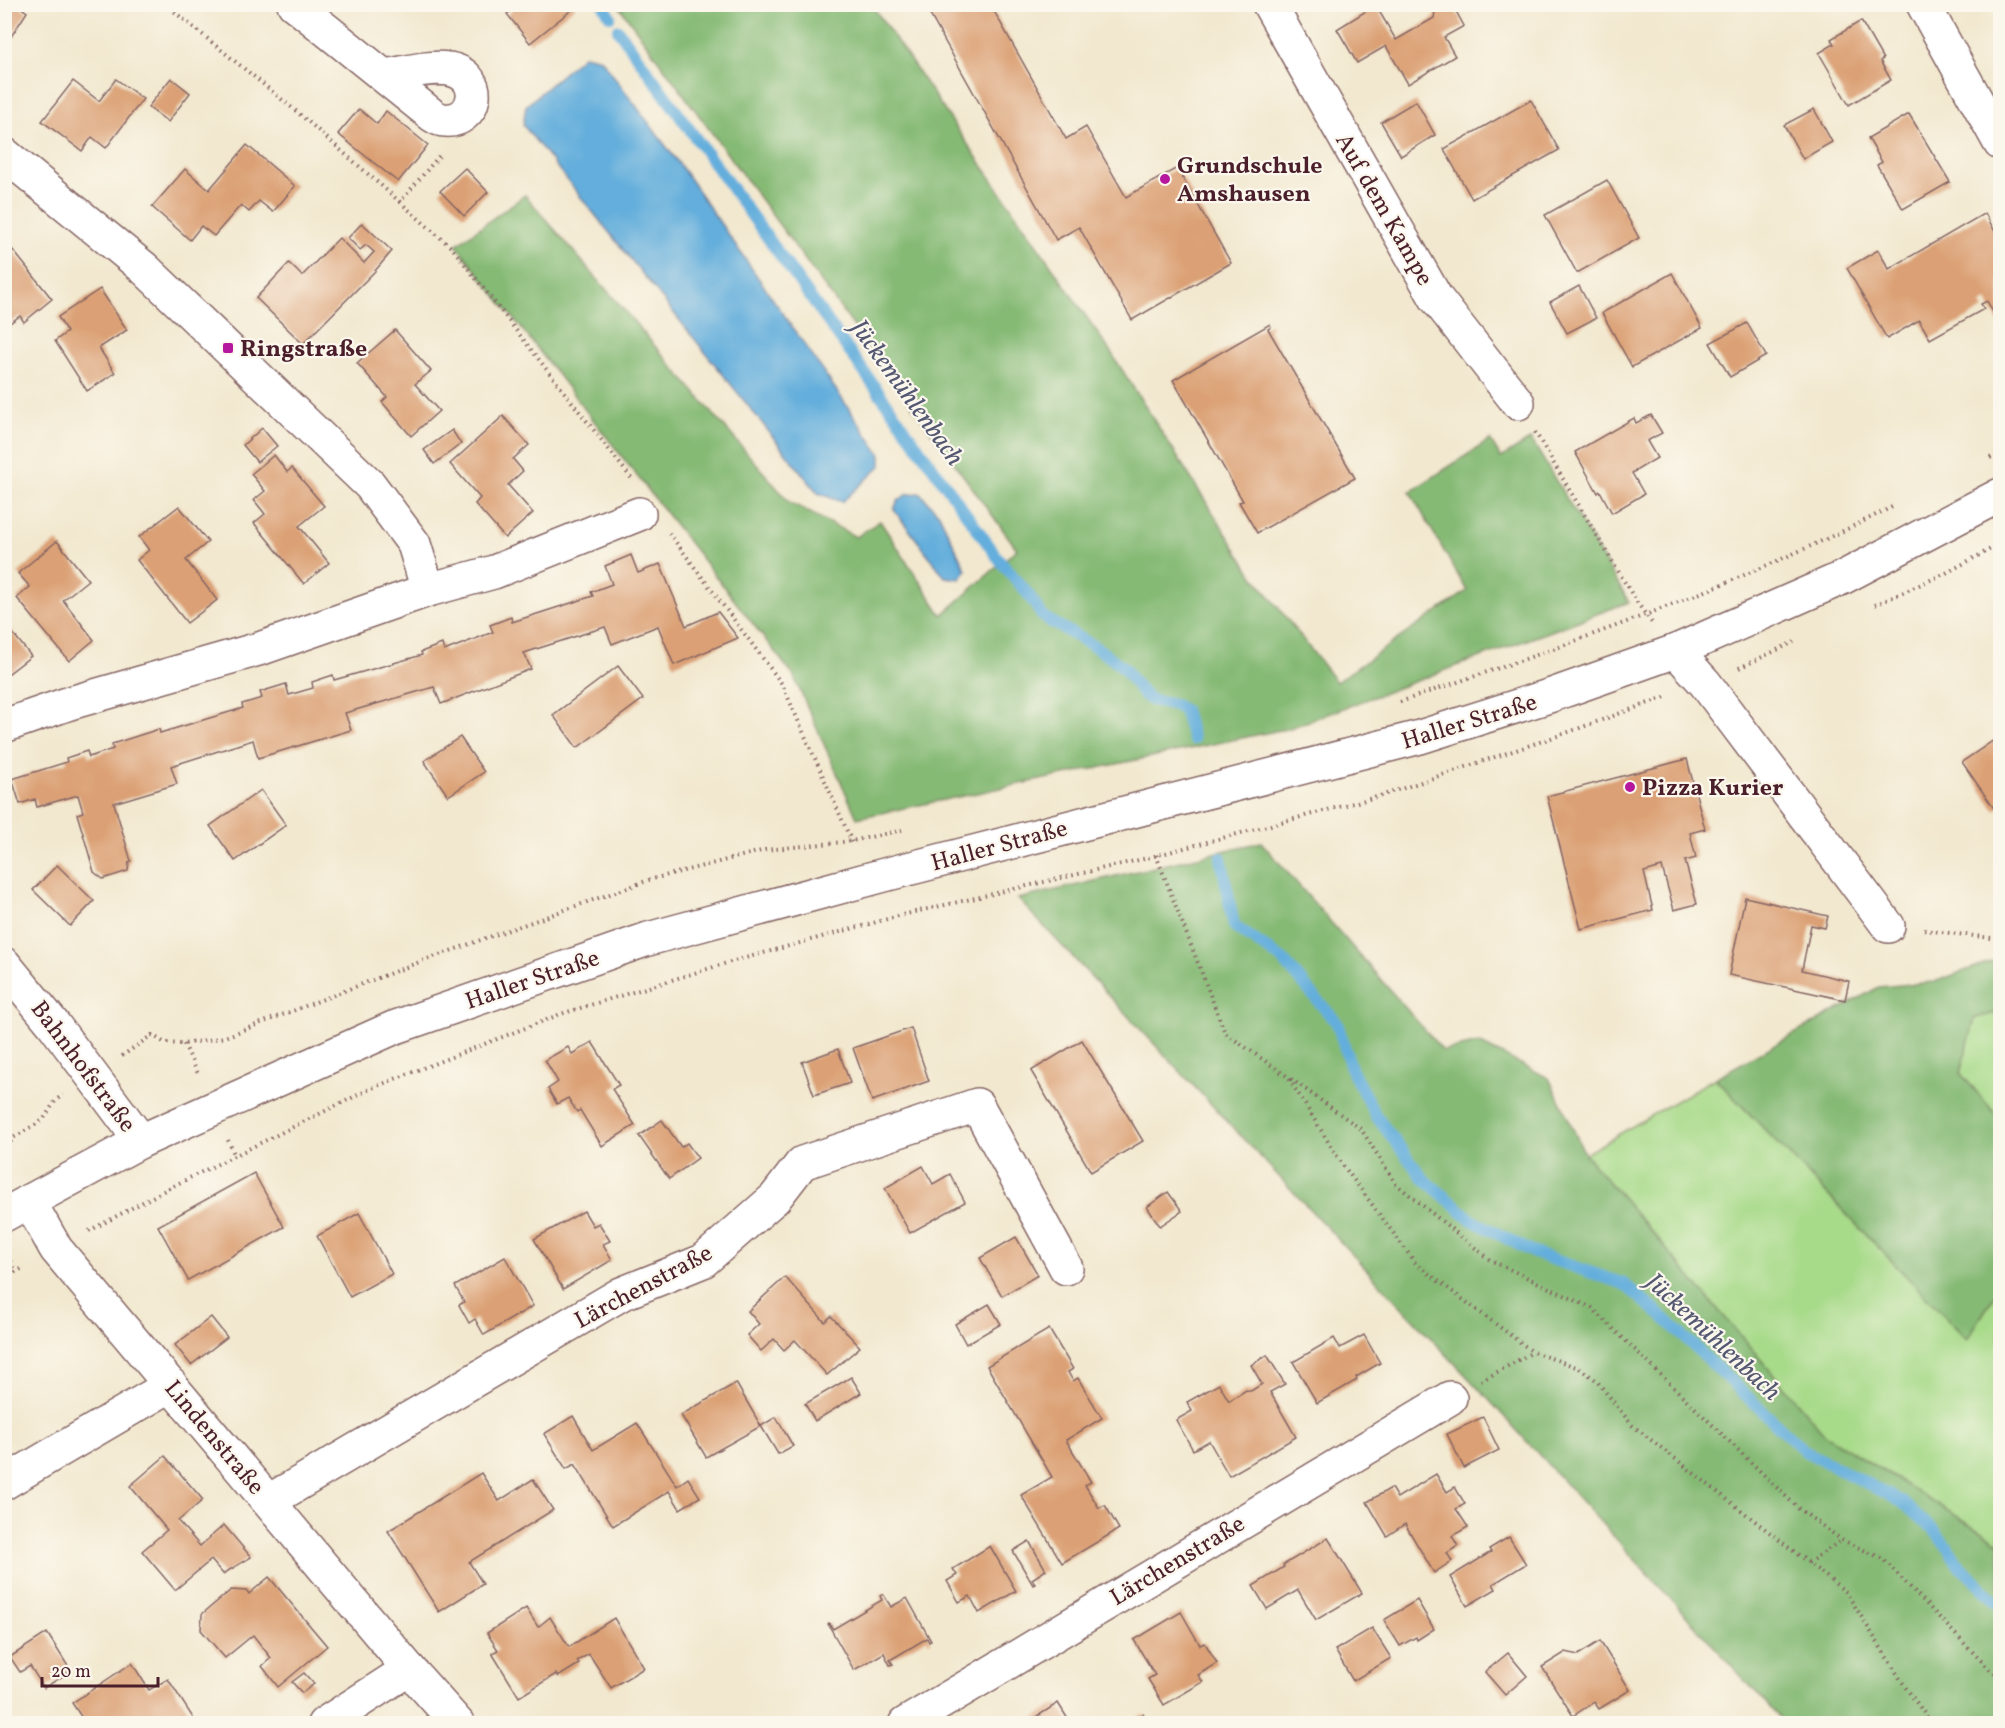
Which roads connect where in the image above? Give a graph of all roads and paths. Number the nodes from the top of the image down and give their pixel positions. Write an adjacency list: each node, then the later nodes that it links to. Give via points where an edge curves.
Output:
1 (165, 4): 9 (path)
2 (294, 4): 5 (street)
3 (1269, 4): 10 (street, Auf dem Kampe, via 1436,298)
4 (1923, 4): 7 (street)
5 (384, 76): 6 (street); 6 (street, via 434,68 463,74 471,81 474,95 470,108 458,119)
6 (443, 121): 9 (path, via 442,153)
7 (2001, 143)
8 (4, 154): 16 (street, via 144,268 370,484 414,544)
9 (400, 202): 15 (path, via 453,249 646,497)
10 (1518, 403): 17 (path)
11 (2001, 453): 12 (path)
12 (1981, 463)
13 (2001, 495): 18 (street, Haller Straße, via 1842,578)
14 (1901, 503): 17 (path)
15 (645, 511): 16 (street, via 494,572); 22 (path, via 782,684)
16 (428, 590): 20 (street, via 262,648)
17 (1645, 615): 19 (path)
18 (1676, 651): 23 (street, Haller Straße, via 1420,737); 24 (street, via 1705,683)
19 (1395, 703)
20 (4, 726)
21 (907, 829): 22 (path)
22 (852, 841): 23 (path); 27 (path, via 765,850 649,880 225,1037 184,1044 165,1043)
23 (862, 881): 30 (street, Haller Straße, via 648,939 393,1028)
24 (1888, 926): 25 (path)
25 (2001, 939)
26 (4, 964): 30 (street, Bahnhofstraße)
27 (152, 1035)
28 (1288, 1077): 34 (path, via 1225,1033 1156,855 902,915 561,1014 372,1088 169,1188); 37 (path, via 1341,1164 1417,1265); 42 (path, via 1361,1129 1396,1185 1490,1260 1592,1308 1799,1509)
29 (56, 1100): 31 (path, via 44,1120 13,1138)
30 (141, 1141): 32 (street, Haller Straße)
31 (4, 1152)
32 (17, 1208): 34 (street, Lindenstraße)
33 (4, 1250): 36 (path, via 16,1271)
34 (56, 1250): 38 (street, Lindenstraße)
35 (1066, 1268): 41 (street, Lärchenstraße, via 978,1105 802,1163 775,1198 703,1261 621,1294)
36 (4, 1278)
37 (1533, 1353): 39 (path); 43 (path, via 1579,1368 1596,1380 1632,1425)
38 (171, 1385): 40 (street); 41 (street, Lindenstraße)
39 (1450, 1398): 48 (street, Lärchenstraße)
40 (4, 1483)
41 (269, 1501): 44 (street, Lindenstraße)
42 (1842, 1540): 43 (path); 45 (path, via 1883,1559)
43 (1808, 1563): 49 (path, via 1846,1592)
44 (409, 1669): 46 (street); 47 (street, Lindenstraße)
45 (2001, 1677)
46 (324, 1724)
47 (458, 1724)
48 (905, 1724)
49 (1932, 1724)

